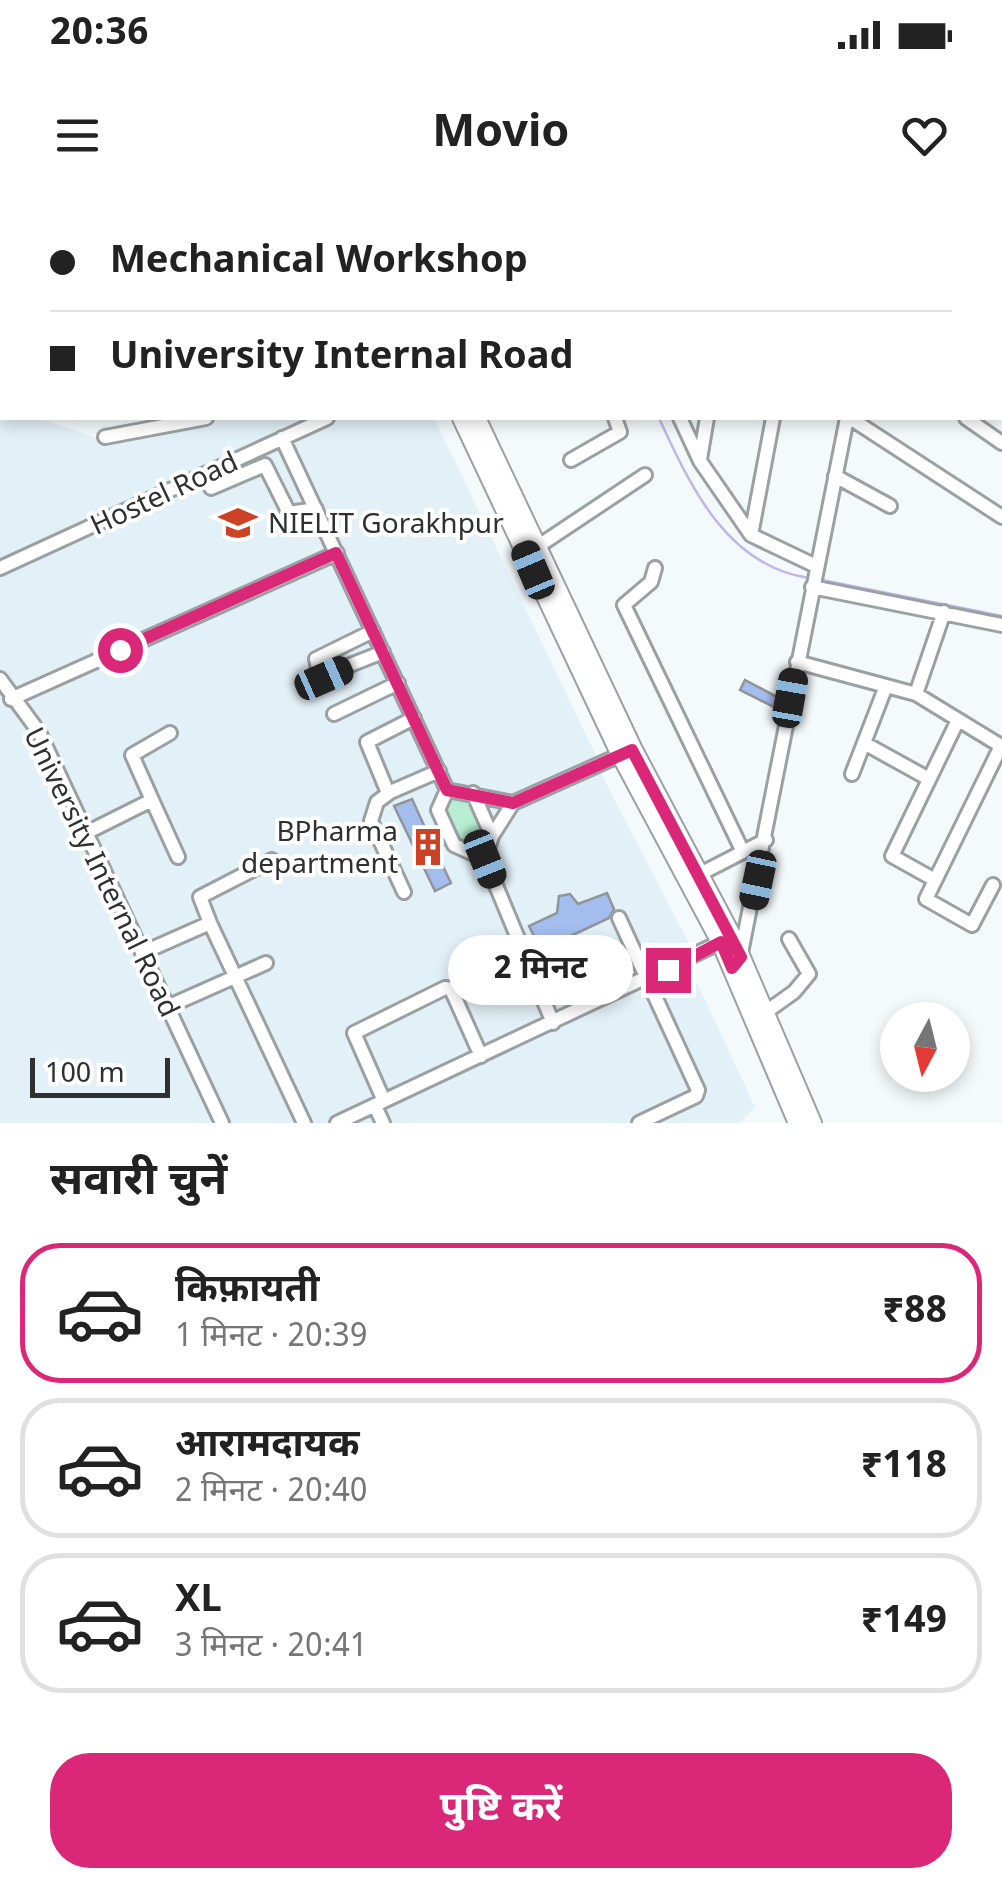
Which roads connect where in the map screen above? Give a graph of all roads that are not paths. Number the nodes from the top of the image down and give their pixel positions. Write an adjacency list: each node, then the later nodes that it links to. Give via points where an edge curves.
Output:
1 (184, 420): 11 (street)
2 (323, 420): 14 (street, Hostel Road)
3 (463, 420): 44 (highway)
4 (477, 420): 25 (highway)
5 (617, 420): 16 (street, via 620,432)
6 (681, 420): 17 (street)
7 (707, 420): 17 (street)
8 (773, 420): 24 (street)
9 (848, 420): 19 (street)
10 (851, 420): 23 (street)
11 (151, 423): 13 (street)
12 (984, 423): 15 (street)
13 (105, 437)
14 (282, 438): 22 (street); 27 (street, Hostel Road)
15 (1002, 443)
16 (571, 460)
17 (700, 462): 24 (street)
18 (645, 474): 25 (street)
19 (835, 476): 21 (street); 29 (street)
20 (212, 488): 22 (street, via 264,465 295,515)
21 (890, 506)
22 (316, 509): 26 (street)
23 (1002, 517)
24 (751, 535): 29 (street)
25 (537, 546): 44 (highway)
26 (336, 553): 32 (street); 37 (street)
27 (0, 568)
28 (655, 568): 56 (street, via 651,582 624,605)
29 (814, 578): 30 (street); 34 (street)
30 (944, 612): 31 (street); 38 (street)
31 (1002, 624)
32 (374, 631): 33 (street); 33 (street, via 316,659 320,677)
33 (383, 652): 35 (street)
34 (797, 662): 36 (street); 55 (street)
35 (398, 683): 39 (street); 40 (street)
36 (886, 686): 38 (street); 43 (street)
37 (4, 691): 53 (street, University Internal Road, via 39,732)
38 (916, 694): 41 (street)
39 (334, 714)
40 (414, 718): 45 (street); 49 (street, via 367,742)
41 (958, 720): 47 (street); 61 (street, via 1001,748)
42 (170, 733): 51 (street, via 132,755)
43 (864, 743): 46 (street); 47 (street)
44 (627, 752): 52 (street); 60 (highway); 67 (highway)
45 (440, 771): 48 (street); 49 (street)
46 (852, 774)
47 (929, 779): 61 (street, via 892,856)
48 (447, 790): 50 (street); 58 (street, via 438,810 454,845)
49 (388, 793): 63 (street, via 376,804 372,822)
50 (473, 793): 52 (street); 54 (street)
51 (152, 800): 53 (street); 57 (street)
52 (513, 803): 54 (street)
53 (86, 833): 68 (street, University Internal Road)
54 (492, 836): 58 (street)
55 (766, 840): 56 (street); 69 (street)
56 (742, 852): 60 (street)
57 (178, 857)
58 (485, 859): 75 (street)
59 (272, 860): 65 (street, via 200,897)
60 (700, 874): 69 (highway)
61 (934, 880): 62 (street, via 927,901 970,925)
62 (992, 885)
63 (404, 892)
64 (620, 918): 72 (street)
65 (210, 923): 68 (street); 71 (street)
66 (789, 939): 74 (street, via 809,974)
67 (721, 942): 69 (highway); 72 (street)
68 (142, 952): 73 (street, University Internal Road)
69 (736, 962): 74 (highway); 83 (highway)
70 (266, 963): 71 (street)
71 (238, 977): 73 (street); 79 (street)
72 (648, 979): 75 (street); 82 (street, via 698,1092)
73 (167, 1007): 78 (street, University Internal Road)
74 (766, 1012): 84 (highway)
75 (553, 1023): 76 (street)
76 (481, 1056): 77 (street); 77 (street, via 446,988 354,1033)
77 (379, 1104): 80 (street); 81 (street)
78 (222, 1123)
79 (304, 1123)
80 (338, 1123)
81 (384, 1123)
82 (639, 1123)
83 (798, 1123)
84 (812, 1123)

